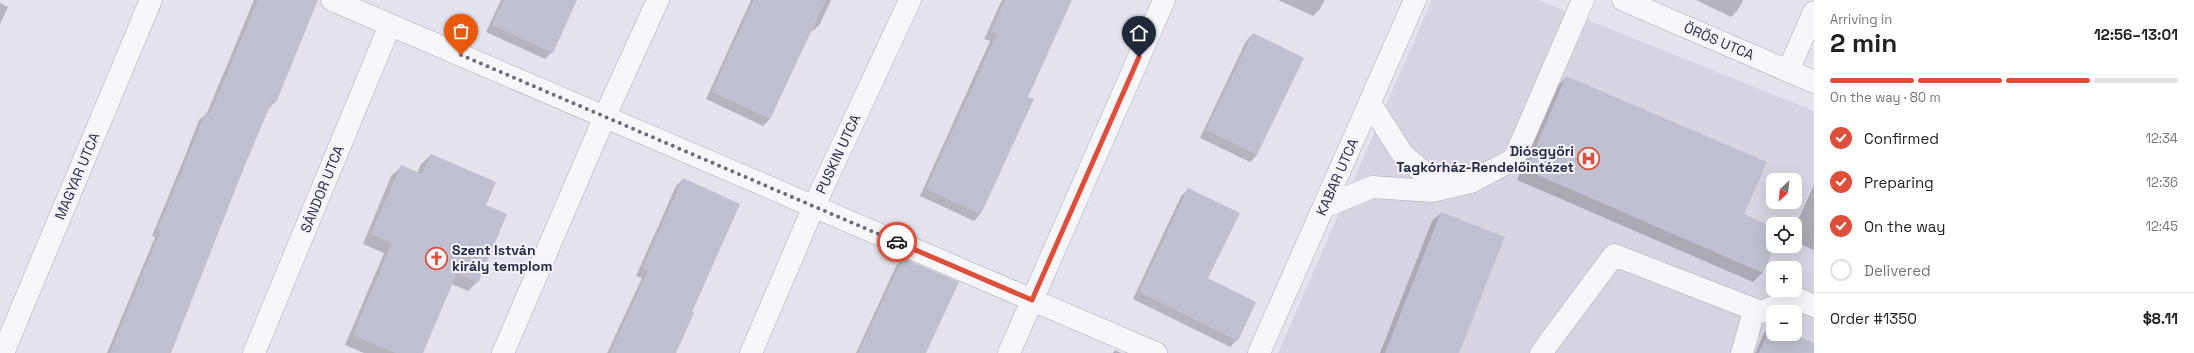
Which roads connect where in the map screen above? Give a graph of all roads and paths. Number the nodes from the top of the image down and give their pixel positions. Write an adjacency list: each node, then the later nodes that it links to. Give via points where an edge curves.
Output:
1 (150, 0): 21 (street, MAGYAR UTCA)
2 (332, 0): 10 (street)
3 (658, 0): 14 (street)
4 (910, 0): 16 (street, PUSKIN UTCA)
5 (1164, 0): 18 (street)
6 (1415, 0): 13 (street, KABAR UTCA)
7 (1582, 0): 15 (street, via 1514,159)
8 (1623, 0): 11 (street, ÖRÖS UTCA)
9 (1814, 12): 11 (street)
10 (390, 25): 14 (street); 22 (street, SÁNDOR UTCA)
11 (1788, 71): 12 (street, ÖRÖS UTCA)
12 (1814, 82)
13 (1370, 103): 15 (street, via 1403,155 1429,177); 17 (street, KABAR UTCA)
14 (605, 116): 16 (street); 23 (street)
15 (1472, 182): 17 (street, via 1432,191 1372,187)
16 (814, 206): 18 (street); 24 (street, PUSKIN UTCA)
17 (1324, 207): 27 (street, KABAR UTCA)
18 (1032, 300): 25 (street); 26 (street)
19 (1814, 306): 20 (street, via 1796,298)
20 (1761, 312): 28 (street, via 1614,255); 29 (street, via 1754,315)
21 (3, 353)
22 (254, 353)
23 (503, 353)
24 (751, 353)
25 (1008, 353)
26 (1156, 353)
27 (1259, 353)
28 (1541, 353)
29 (1742, 353)

